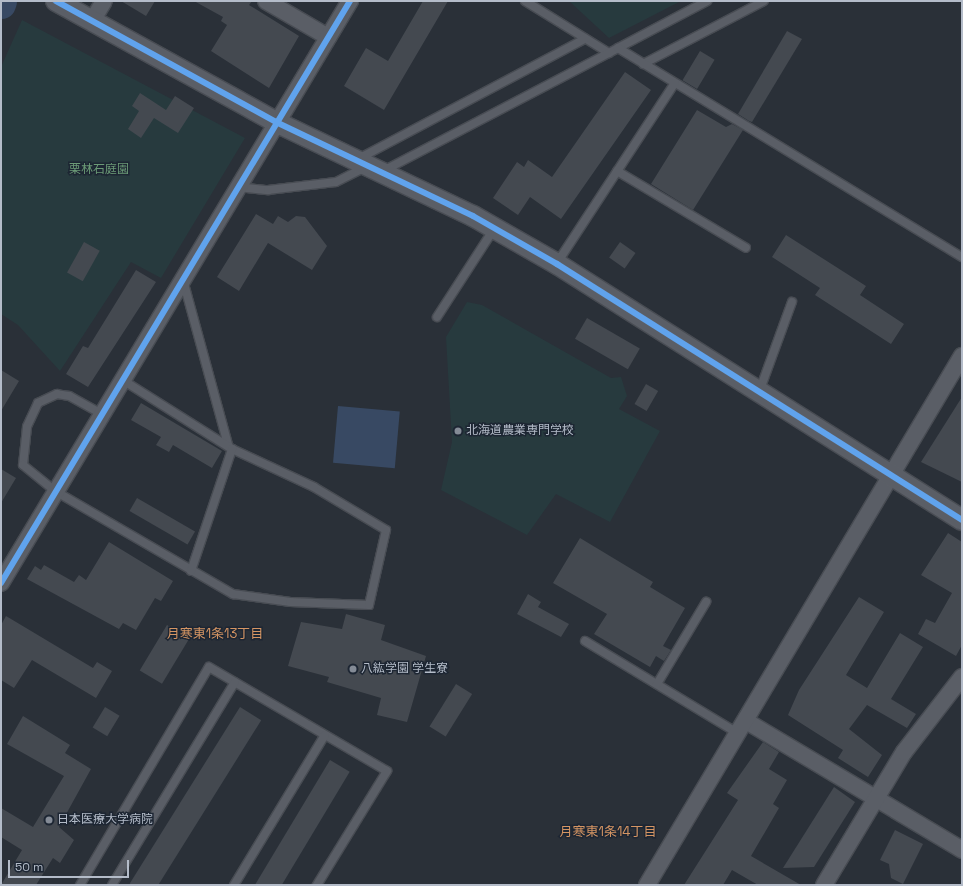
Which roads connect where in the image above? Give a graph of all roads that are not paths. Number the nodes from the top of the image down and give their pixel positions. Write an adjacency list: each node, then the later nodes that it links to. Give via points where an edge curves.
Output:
1 (56, 1): 8 (street)
2 (104, 1): 8 (street)
3 (266, 1): 9 (street)
4 (350, 1): 9 (street)
5 (525, 1): 10 (lane)
6 (707, 1): 11 (lane)
7 (764, 1): 13 (lane)
8 (92, 21): 15 (street)
9 (328, 37): 15 (street)
10 (585, 38): 12 (lane); 16 (lane)
11 (618, 48): 12 (lane); 13 (lane)
12 (609, 53): 16 (lane)
13 (643, 64): 14 (lane)
14 (675, 83): 17 (lane); 21 (lane)
15 (276, 122): 16 (street); 18 (street)
16 (368, 166): 18 (lane, via 336,182 268,190); 19 (street)
17 (618, 171): 20 (lane); 22 (lane)
18 (236, 187): 23 (street)
19 (494, 228): 22 (street); 25 (lane)
20 (746, 248)
21 (962, 257)
22 (557, 264): 28 (street)
23 (182, 278): 27 (street); 30 (lane)
24 (792, 302): 28 (lane)
25 (437, 317)
26 (962, 356): 31 (street)
27 (121, 379): 29 (street); 30 (lane)
28 (759, 393): 31 (street)
29 (100, 414): 32 (street); 32 (lane, via 69,396 57,394 38,403 32,412 23,465)
30 (230, 447): 34 (lane); 34 (lane, via 314,488 386,530 369,605 252,599 233,594)
31 (891, 478): 33 (street); 41 (street)
32 (55, 491): 34 (lane); 35 (street)
33 (962, 520)
34 (191, 571)
35 (1, 583)
36 (706, 602): 40 (lane)
37 (585, 641): 40 (lane)
38 (962, 677): 43 (street, via 904,752)
39 (234, 682): 42 (lane); 45 (lane, via 210,667); 46 (lane)
40 (657, 684): 41 (lane)
41 (743, 728): 43 (street); 49 (street)
42 (325, 735): 47 (lane); 48 (lane, via 387,771)
43 (877, 798): 44 (street); 50 (street)
44 (962, 850)
45 (80, 885)
46 (112, 885)
47 (234, 885)
48 (317, 885)
49 (647, 885)
50 (824, 885)

